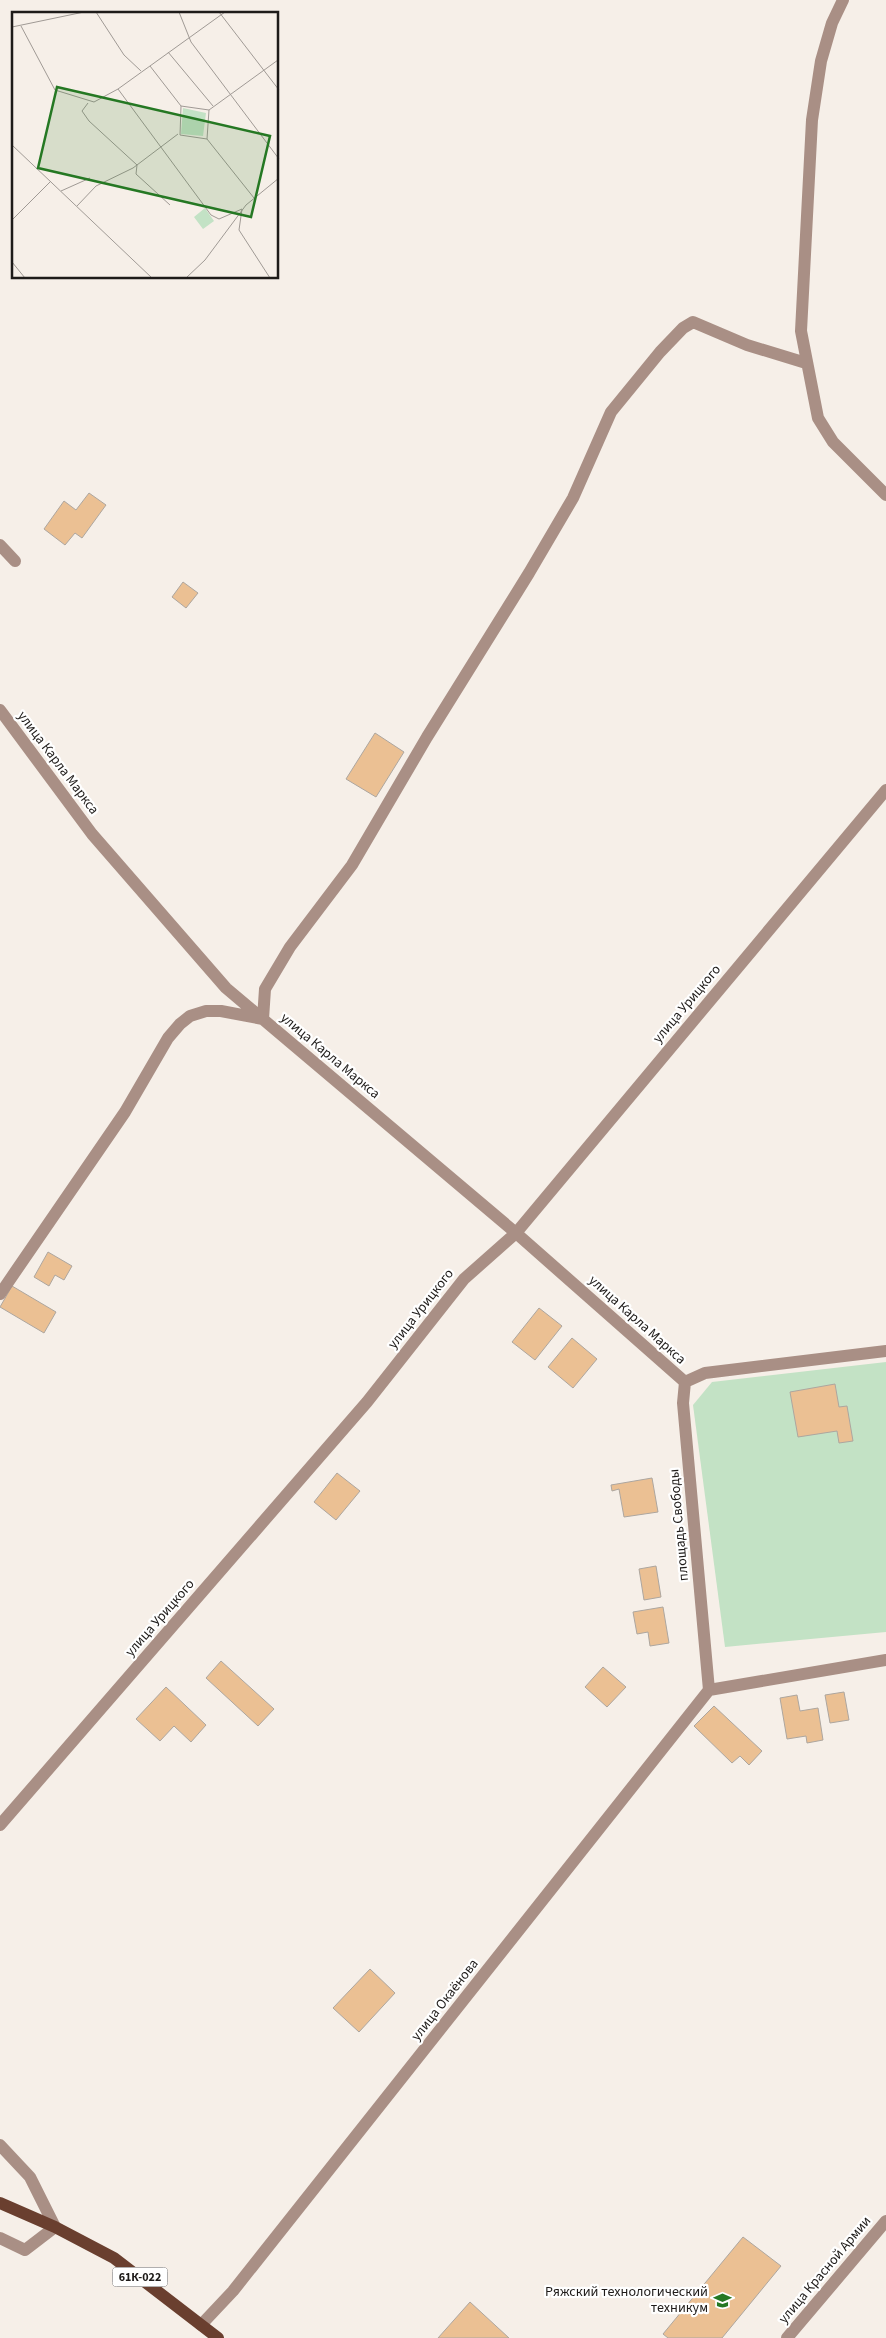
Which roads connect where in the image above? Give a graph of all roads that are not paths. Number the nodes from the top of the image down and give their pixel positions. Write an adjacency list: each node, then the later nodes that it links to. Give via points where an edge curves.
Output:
1 (843, 0): 2 (street, via 832,22 821,61 812,120 801,313)
2 (806, 363): 3 (street, via 818,418 833,442); 8 (street, via 747,345 693,322 683,328 654,360 611,412 573,498 529,573 352,865 290,947 265,989)
3 (886, 495)
4 (0, 545): 5 (street)
5 (15, 561)
6 (0, 710): 8 (street, улица Карла Маркса, via 92,834 226,988)
7 (886, 790): 9 (street, улица Урицкого)
8 (263, 1019): 9 (street, улица Карла Маркса); 10 (street, via 206,1011 190,1016 180,1024 168,1038 125,1112)
9 (516, 1232): 12 (street, улица Карла Маркса); 15 (street, улица Урицкого, via 464,1278 367,1402)
10 (0, 1294)
11 (886, 1351): 12 (street, via 705,1373)
12 (685, 1382): 14 (street, площадь Свободы, via 683,1403)
13 (886, 1660): 14 (street)
14 (709, 1690): 21 (street, улица Окаёнова, via 233,2291)
15 (0, 1825)
16 (0, 2144): 19 (street, via 30,2177)
17 (0, 2203): 19 (main road, 61К-022)
18 (886, 2221): 23 (street, улица Красной Армии)
19 (54, 2227): 20 (street, via 25,2250); 21 (main road, 61К-022, via 114,2258)
20 (0, 2238)
21 (201, 2325): 22 (main road, 61К-022)
22 (218, 2338)
23 (787, 2338)

